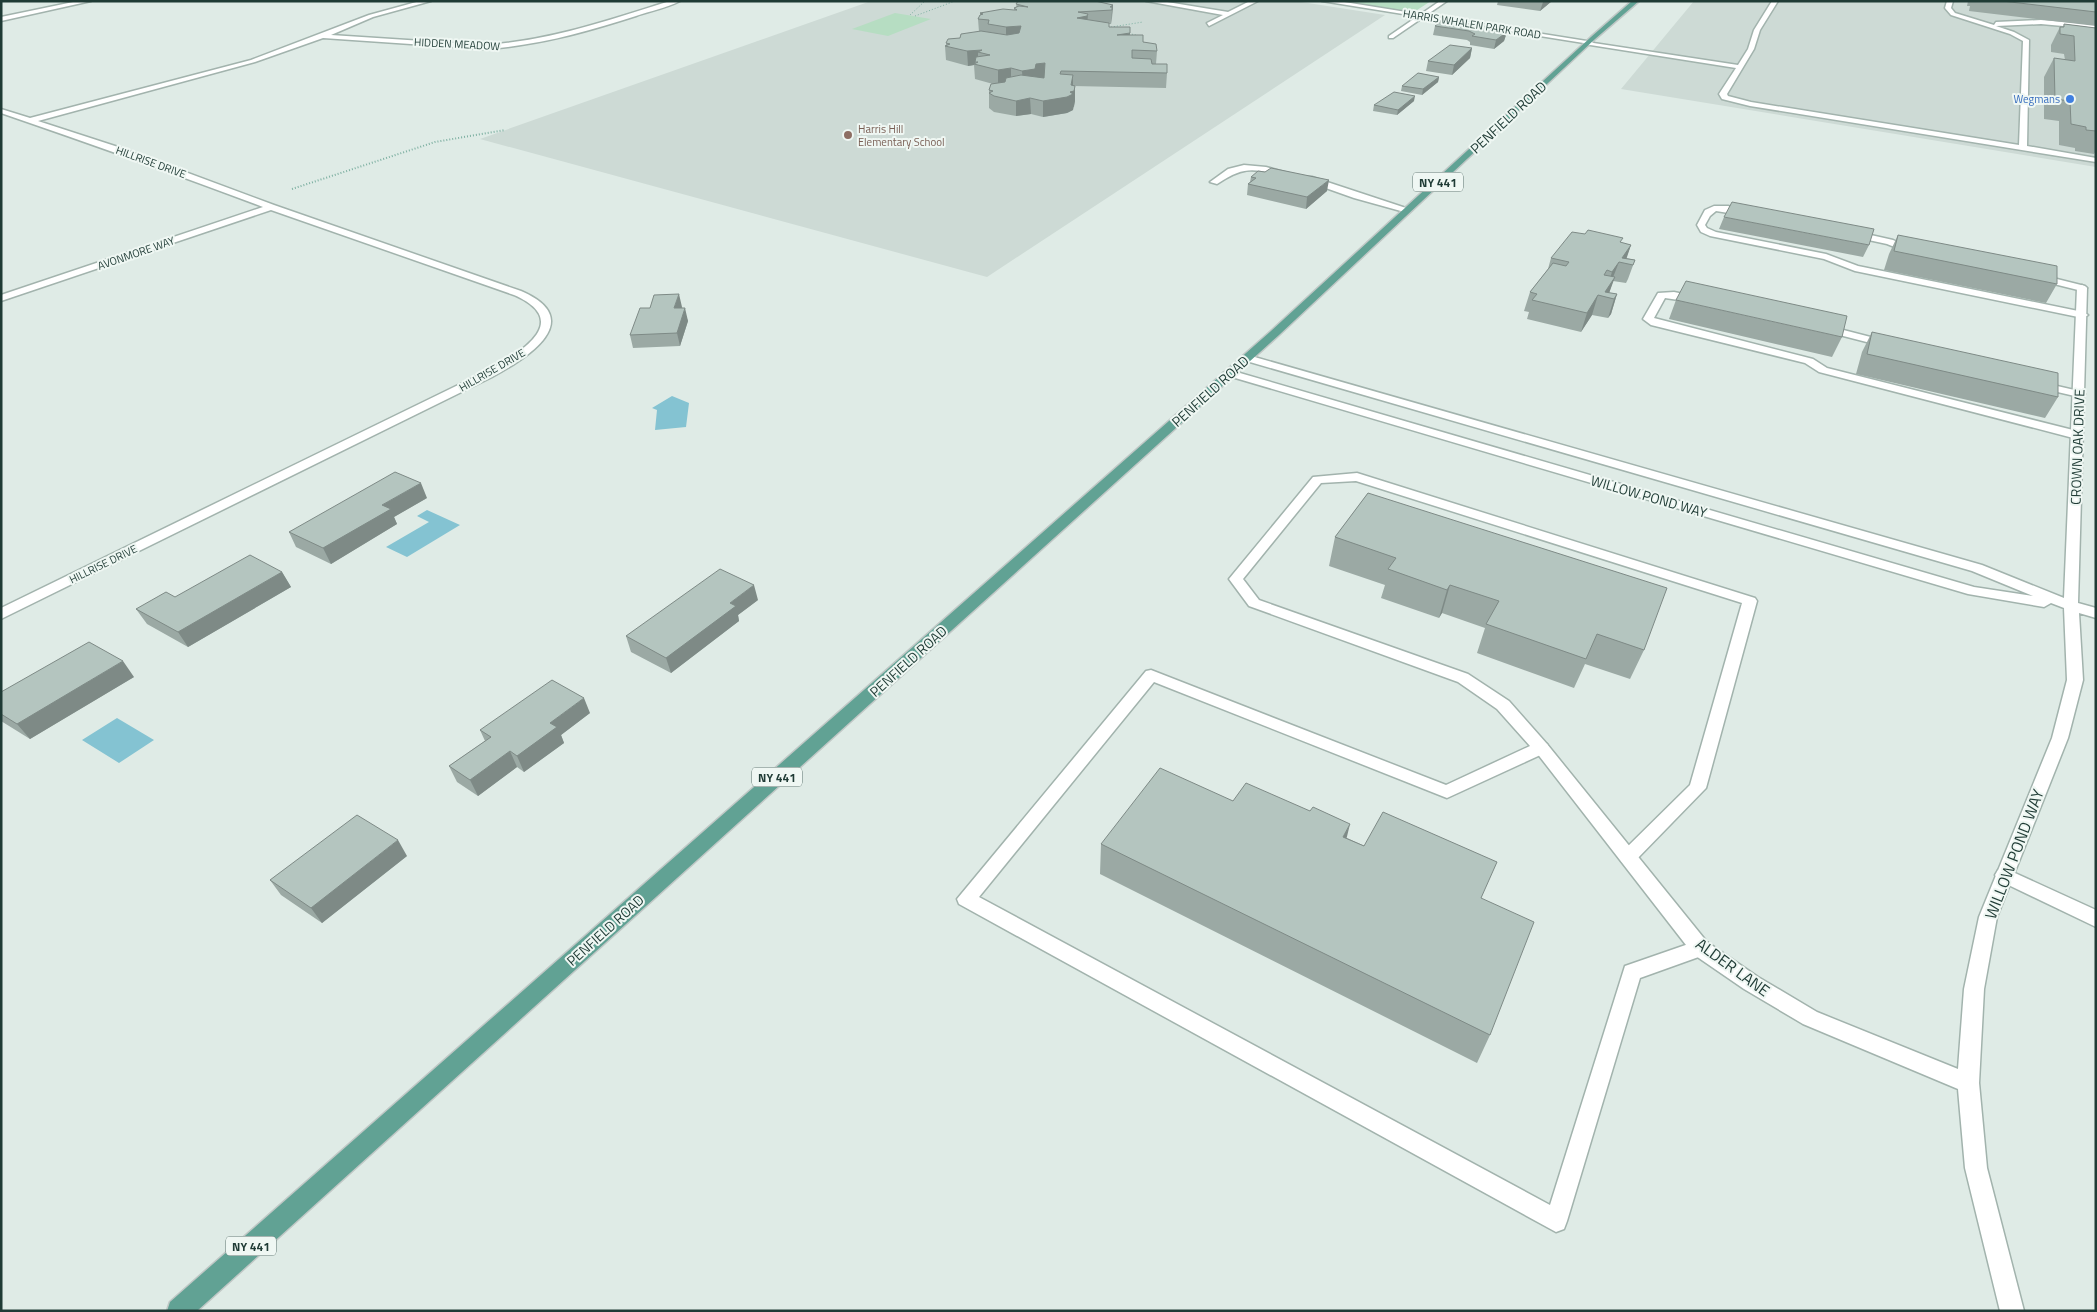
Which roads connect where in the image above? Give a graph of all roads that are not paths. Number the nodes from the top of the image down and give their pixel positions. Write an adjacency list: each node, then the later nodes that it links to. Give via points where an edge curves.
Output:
1 (88, 1): 14 (street)
2 (428, 1): 18 (street, HIDDEN MEADOW, via 371,16)
3 (676, 1): 18 (street, HIDDEN MEADOW, via 552,38 504,46)
4 (1150, 1): 12 (street)
5 (1255, 1): 12 (street)
6 (1325, 1): 11 (street, HARRIS WHALEN PARK ROAD)
7 (1444, 1): 13 (street)
8 (1775, 1): 21 (street)
9 (1950, 1): 16 (street, via 1948,8 1953,14)
10 (1634, 2): 20 (main road, PENFIELD ROAD / NY 441)
11 (1348, 3): 13 (street, HARRIS WHALEN PARK ROAD)
12 (1229, 14): 15 (street)
13 (1420, 16): 19 (street); 20 (street, HARRIS WHALEN PARK ROAD)
14 (1, 18)
15 (1209, 24)
16 (1987, 25): 17 (street, via 2041,22); 24 (street, via 2026,40)
17 (2096, 27)
18 (322, 36): 23 (street, HIDDEN MEADOW, via 254,62)
19 (1391, 37)
20 (1590, 41): 21 (street, HARRIS WHALEN PARK ROAD); 28 (main road, PENFIELD ROAD / NY 441)
21 (1742, 64): 24 (street, via 1723,94 1725,97)
22 (1, 111): 23 (street, HILLRISE DRIVE)
23 (28, 121): 27 (street, HILLRISE DRIVE, via 115,149)
24 (2024, 148): 25 (street)
25 (2096, 160)
26 (1214, 182): 28 (street, via 1231,170 1257,168 1306,178)
27 (271, 207): 33 (street, AVONMORE WAY); 45 (street, HILLRISE DRIVE, via 520,294 544,310 548,322 545,334 515,360 488,375)
28 (1408, 210): 38 (main road, PENFIELD ROAD / NY 441)
29 (1753, 215): 35 (street, via 1713,209 1701,225 1713,234 1826,257 1855,268)
30 (1841, 232): 31 (street)
31 (1919, 252)
32 (2024, 274): 35 (street, CROWN OAK DRIVE, via 2082,288)
33 (1, 298)
34 (1712, 303): 42 (street, via 1674,294 1662,295 1648,319 1809,361 1822,370)
35 (2083, 315): 41 (street, CROWN OAK DRIVE)
36 (1816, 326): 37 (street, via 1882,341)
37 (1896, 350)
38 (1247, 358): 39 (main road, PENFIELD ROAD / NY 441); 43 (street, WILLOW POND WAY, via 1977,568)
39 (1229, 373): 43 (street, WILLOW POND WAY, via 1973,591); 52 (main road, PENFIELD ROAD / NY 441)
40 (2033, 383): 41 (street)
41 (2080, 394): 42 (street, CROWN OAK DRIVE)
42 (2078, 435): 43 (street, CROWN OAK DRIVE)
43 (2070, 606): 44 (street, WILLOW POND WAY); 48 (street, WILLOW POND WAY, via 2076,680 2060,738)
44 (2096, 613)
45 (1, 614)
46 (1541, 748): 47 (street, ALDER LANE); 47 (street, ALDER LANE, via 1502,705 1463,678 1254,603 1236,579 1317,480 1358,477 1750,601 1698,788); 50 (street, via 1447,792 1151,675 966,899 1556,1221 1632,972)
47 (1628, 856): 50 (street, ALDER LANE)
48 (2004, 876): 49 (street); 51 (street, WILLOW POND WAY, via 1988,917 1974,989)
49 (2096, 919)
50 (1700, 948): 51 (street, ALDER LANE, via 1810,1018)
51 (1968, 1083): 53 (street, WILLOW POND WAY, via 1976,1168)
52 (178, 1311)
53 (2012, 1311)

